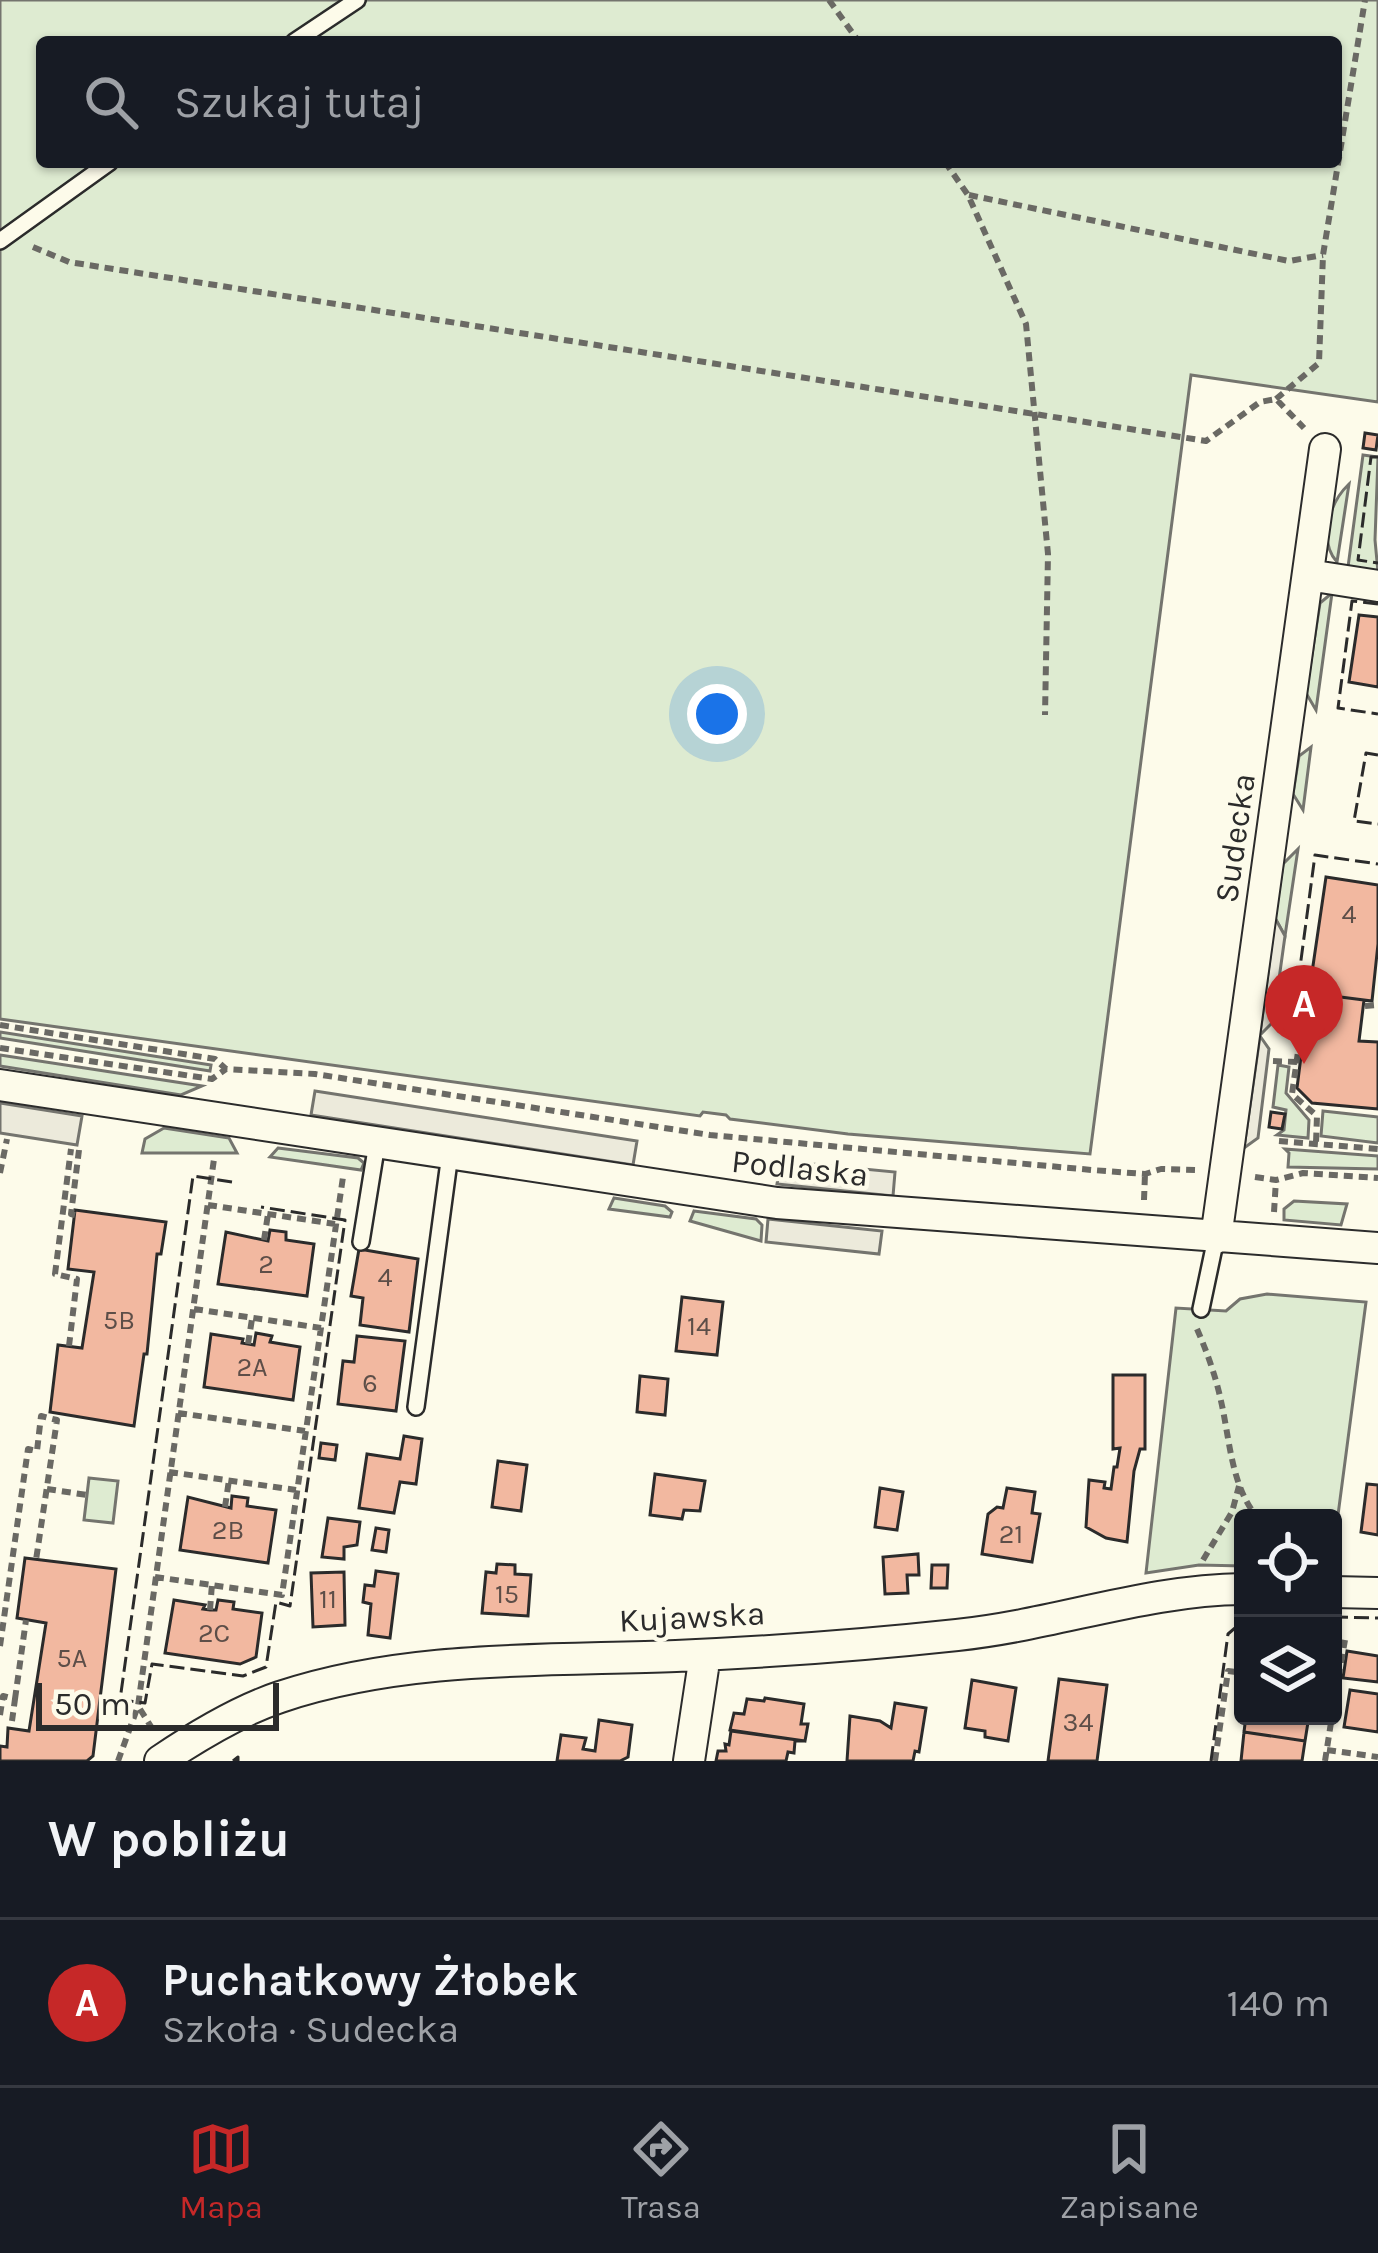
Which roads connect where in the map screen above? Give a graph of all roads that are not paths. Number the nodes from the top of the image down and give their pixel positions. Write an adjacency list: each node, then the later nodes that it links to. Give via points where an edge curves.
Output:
1 (357, 0): 2 (lane)
2 (303, 36)
3 (102, 168): 4 (lane)
4 (4, 239)
5 (1325, 449): 6 (street, Sudecka)
6 (1308, 575): 7 (street); 11 (street, Sudecka)
7 (1378, 586)
8 (0, 1085): 9 (street, Podlaska)
9 (377, 1143): 10 (street, Podlaska); 12 (lane)
10 (450, 1154): 11 (street, Podlaska, via 777,1203); 15 (lane)
11 (1216, 1238): 13 (street, Podlaska); 14 (lane)
12 (361, 1242)
13 (1378, 1248)
14 (1195, 1314)
15 (416, 1406)
16 (1234, 1590): 19 (street, Kujawska, via 962,1635)
17 (1342, 1592): 18 (street)
18 (1378, 1593)
19 (705, 1654): 20 (street, Kujawska, via 520,1661 332,1683); 21 (street)
20 (159, 1749)
21 (689, 1761)

